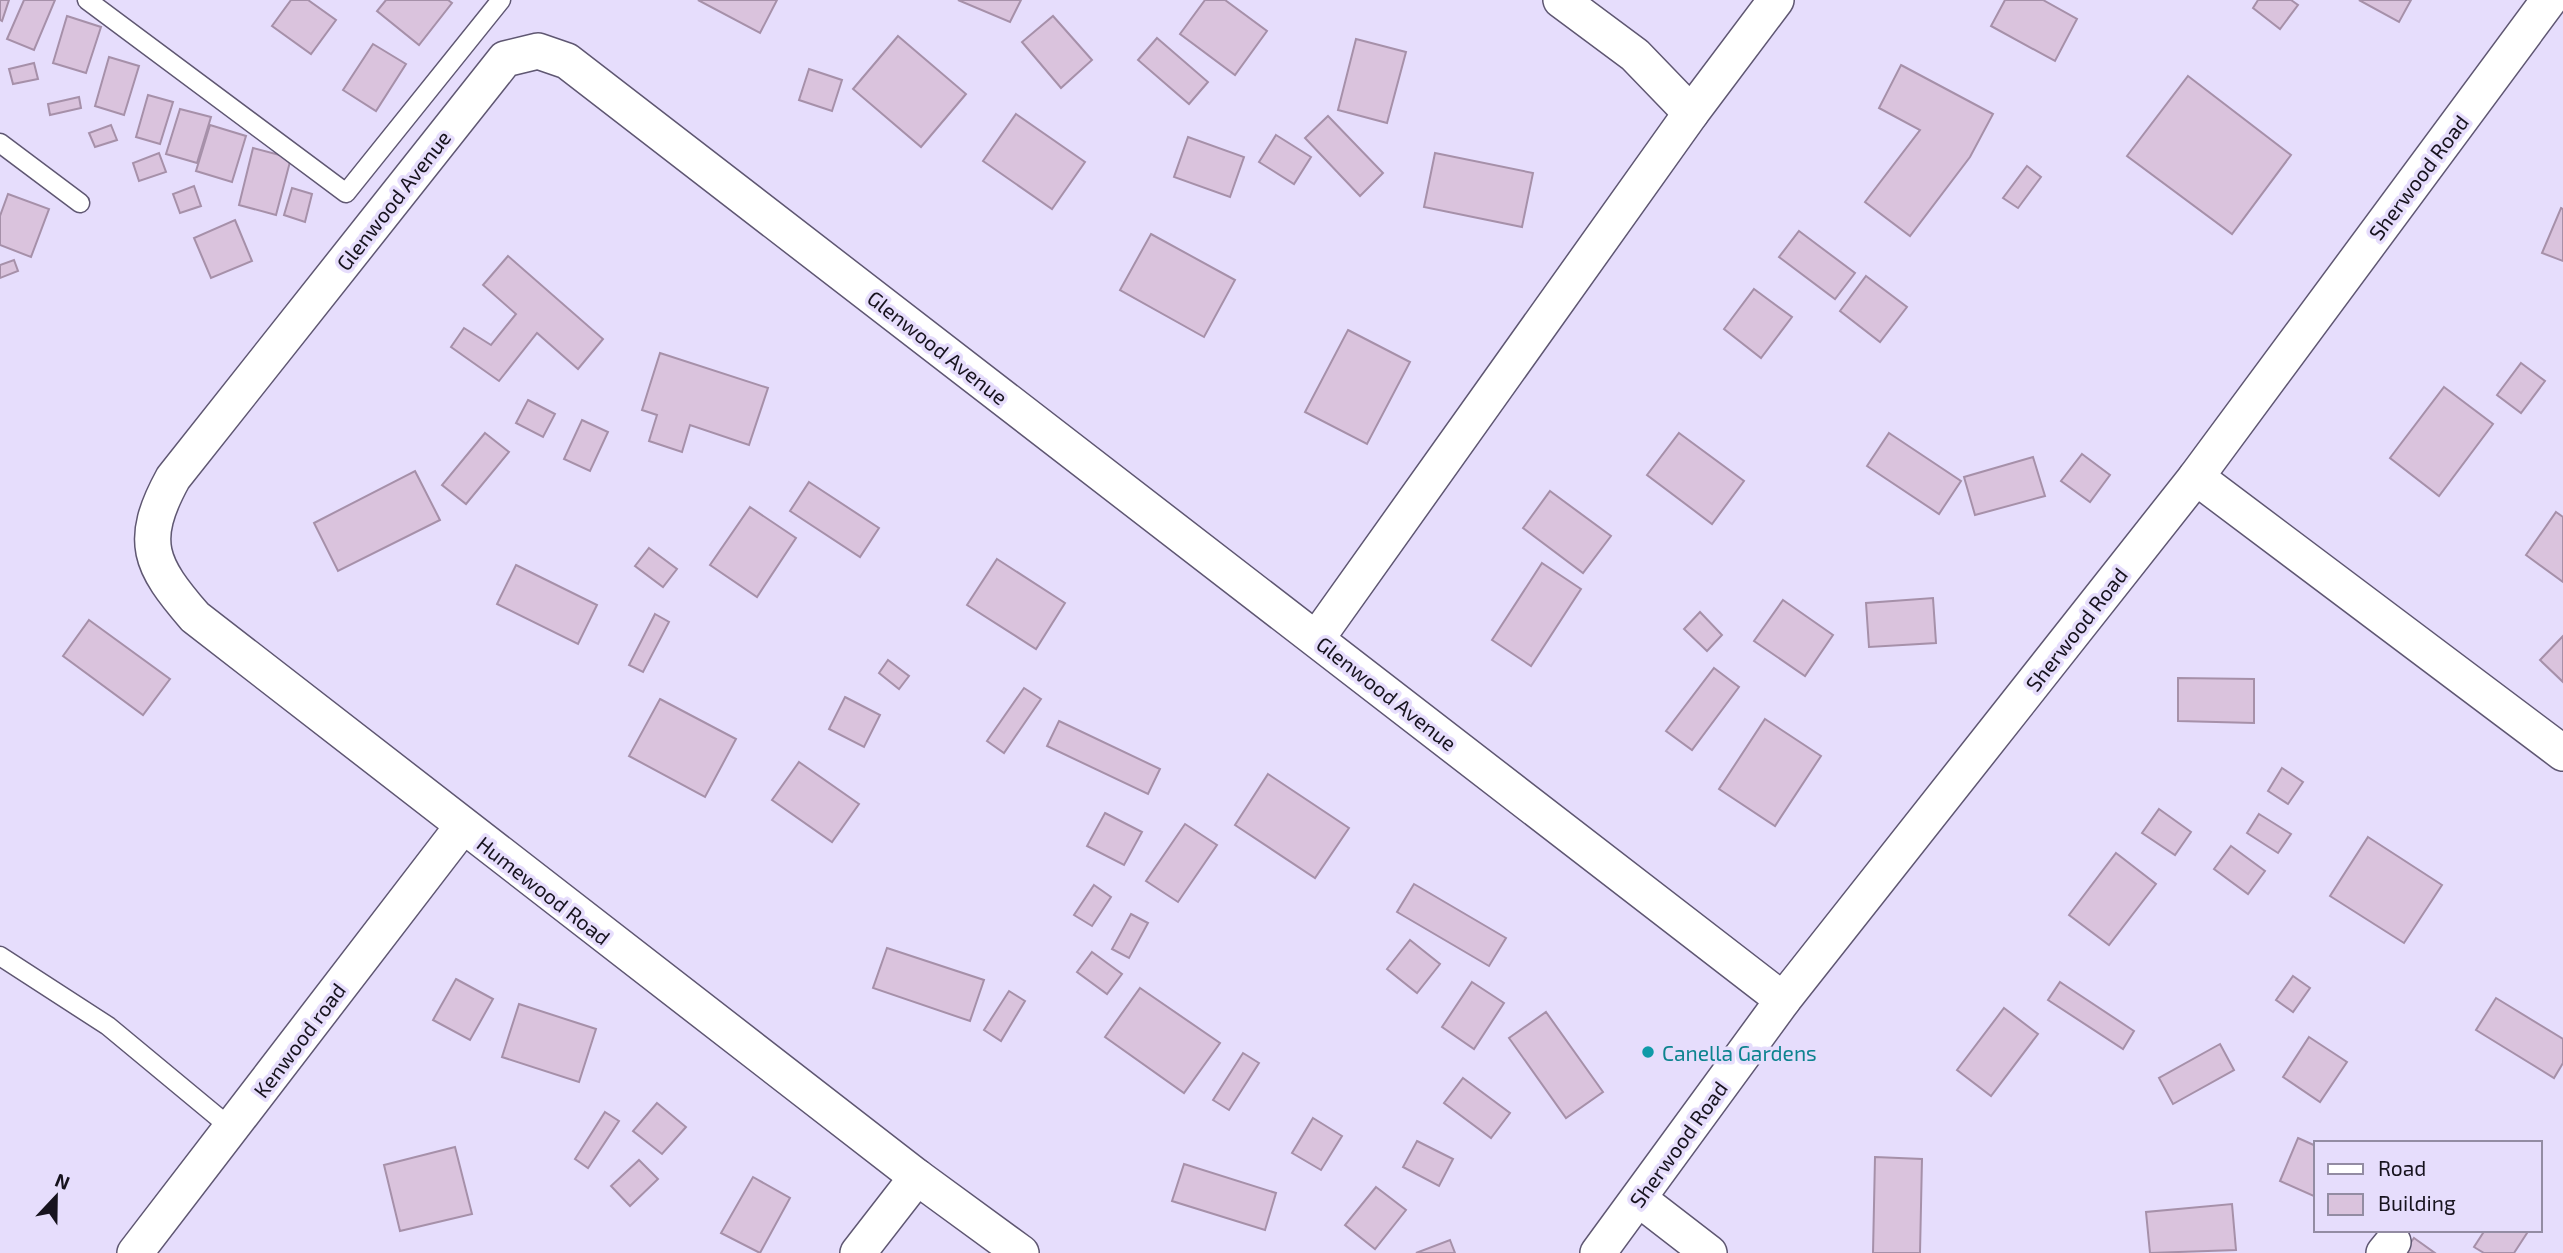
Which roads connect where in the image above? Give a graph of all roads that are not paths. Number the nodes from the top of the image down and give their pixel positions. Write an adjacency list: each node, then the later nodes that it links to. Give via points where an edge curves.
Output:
1 (87, 0): 2 (lane, via 346,193)
2 (501, 0)
3 (1561, 0): 6 (street, via 1635,55)
4 (1776, 0): 6 (street)
5 (2549, 0): 9 (street, Sherwood Road)
6 (1691, 113): 11 (street)
7 (0, 143): 8 (lane)
8 (80, 203)
9 (2196, 477): 12 (street); 15 (street, Sherwood Road)
10 (173, 478): 11 (street, Glenwood Avenue, via 505,59 538,51 567,61); 13 (street, Humewood Road, via 152,528 164,581 195,617)
11 (1317, 638): 15 (street, Glenwood Avenue)
12 (2563, 753)
13 (462, 827): 16 (street, Kenwood road); 17 (street, Humewood Road)
14 (0, 956): 16 (lane, via 108,1026)
15 (1783, 1000): 18 (street, Sherwood Road)
16 (231, 1128): 19 (street, Kenwood road)
17 (917, 1177): 20 (street); 21 (street, Humewood Road)
18 (1639, 1199): 22 (street, Sherwood Road); 23 (street)
19 (135, 1253)
20 (858, 1253)
21 (1021, 1253)
22 (1598, 1253)
23 (1709, 1253)

